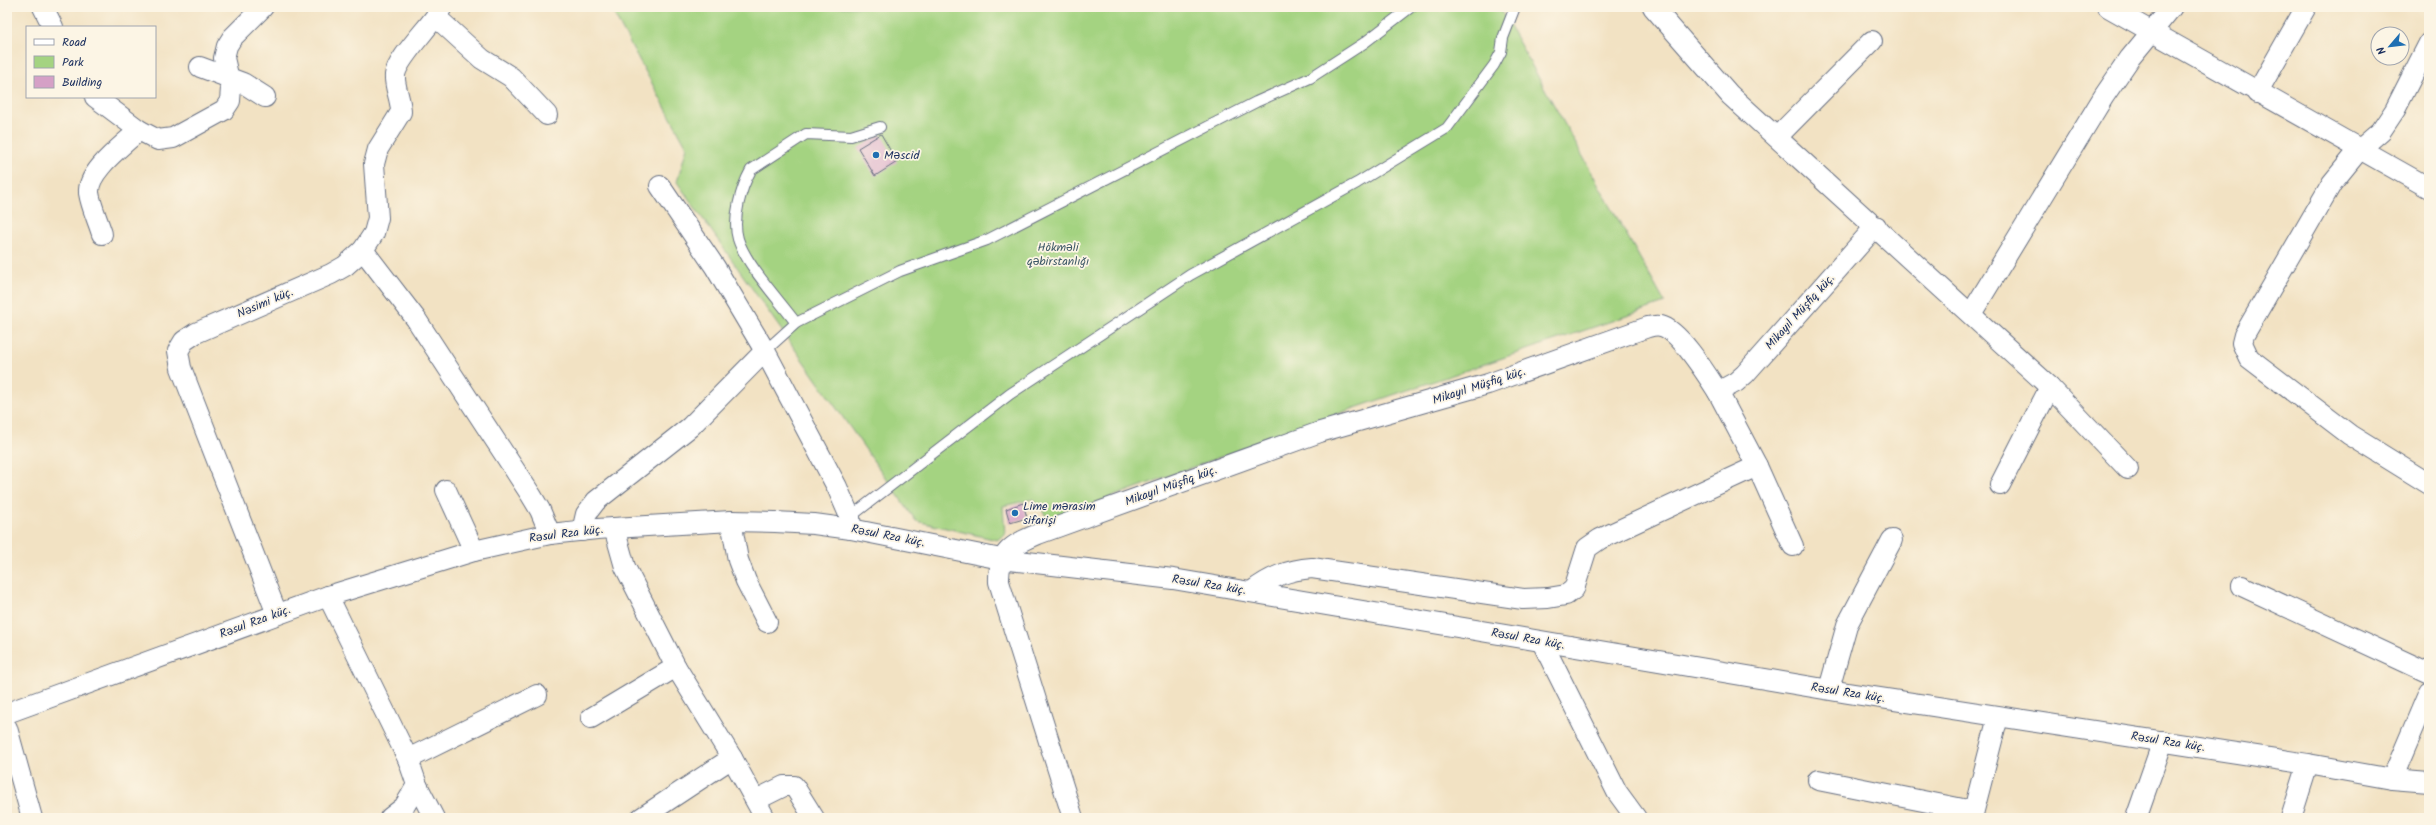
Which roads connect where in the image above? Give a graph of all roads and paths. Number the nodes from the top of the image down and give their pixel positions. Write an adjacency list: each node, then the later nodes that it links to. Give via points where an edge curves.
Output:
1 (43, 7): 10 (street)
2 (263, 7): 15 (street, via 227,46 224,58)
3 (1411, 7): 30 (lane, via 1364,44 1310,78 1256,102 987,240 900,272)
4 (1515, 7): 40 (lane, via 1494,65 1447,128 1358,183 1184,279 1010,394)
5 (1653, 7): 22 (street, via 1730,95)
6 (2108, 7): 11 (street)
7 (2172, 7): 11 (street)
8 (2306, 7): 16 (street)
9 (439, 12): 19 (street, via 482,60 511,77); 28 (street, Nəsimi küç., via 395,73 401,112 378,149 374,164 378,218 374,233)
10 (53, 26)
11 (2151, 33): 16 (street); 29 (street, via 2104,96)
12 (1872, 41): 22 (street)
13 (2429, 43): 23 (street, via 2385,126)
14 (200, 67): 15 (street)
15 (229, 78): 17 (street, via 243,83); 21 (street, via 230,101 224,110 173,138 158,140)
16 (2257, 93): 23 (street)
17 (265, 97)
18 (96, 98): 21 (street)
19 (547, 115)
20 (880, 127): 30 (lane, via 851,136 806,134 761,162 751,170 746,179 736,223 738,239 748,258)
21 (139, 130): 27 (street, via 99,167 91,180 89,193)
22 (1777, 137): 26 (street)
23 (2359, 150): 25 (street); 36 (street, via 2332,183 2244,335 2242,343 2249,358 2350,435)
24 (660, 186): 31 (street, via 715,267)
25 (2429, 188)
26 (1876, 226): 29 (street); 33 (street, Mikayıl Müşfiq küç., via 1745,374)
27 (102, 234)
28 (363, 250): 43 (street, via 421,326 531,495); 51 (street, Nəsimi küç., via 331,274 196,333 184,341 178,351 181,368)
29 (1971, 314): 32 (street)
30 (796, 323): 31 (lane)
31 (765, 351): 40 (street, via 837,487); 42 (street, via 690,426 596,500 586,514)
32 (2050, 387): 35 (street); 37 (street)
33 (1718, 392): 34 (street); 47 (street, Mikayıl Müşfiq küç., via 1705,371 1672,331 1660,325 1648,327 1488,384 1320,432 1038,534 1008,550)
34 (1757, 466): 45 (street); 49 (street, via 1600,539 1587,548 1574,589 1566,595 1523,599 1312,568 1291,570 1266,581)
35 (2128, 468)
36 (2429, 484)
37 (2000, 485)
38 (446, 490): 46 (street)
39 (731, 521): 40 (street, Rəsul Rza küç.); 41 (street, Rəsul Rza küç.); 52 (street, via 738,560)
40 (851, 523): 47 (street, Rəsul Rza küç.)
41 (614, 528): 42 (street, Rəsul Rza küç.); 54 (street, via 625,567)
42 (582, 531): 43 (street, Rəsul Rza küç.)
43 (550, 534): 46 (street, Rəsul Rza küç.)
44 (1892, 540): 56 (street, via 1847,625)
45 (1793, 546)
46 (474, 551): 50 (street, Rəsul Rza küç.)
47 (1001, 559): 49 (street, Rəsul Rza küç., via 1173,579); 79 (street, via 999,582)
48 (2242, 586): 55 (street)
49 (1251, 592): 53 (street, Rəsul Rza küç.)
50 (328, 596): 51 (street, Rəsul Rza küç.); 65 (street)
51 (277, 614): 59 (street, Rəsul Rza küç.)
52 (767, 622)
53 (1542, 642): 56 (street, Rəsul Rza küç.); 80 (street, via 1617,792)
54 (676, 667): 61 (street); 64 (street)
55 (2429, 673)
56 (1829, 689): 60 (street, Rəsul Rza küç.)
57 (2429, 692): 67 (street)
58 (537, 695): 65 (street)
59 (7, 713)
60 (1998, 717): 63 (street, Rəsul Rza küç.); 72 (street)
61 (591, 718)
62 (7, 728): 73 (street)
63 (2163, 741): 66 (street, Rəsul Rza küç.); 81 (street)
64 (732, 758): 71 (street); 76 (street)
65 (408, 759): 70 (street)
66 (2308, 764): 67 (street, Rəsul Rza küç.); 82 (street)
67 (2392, 779): 69 (street, Rəsul Rza küç.)
68 (1818, 780): 72 (street)
69 (2429, 782)
70 (417, 784): 74 (street, via 404,806); 75 (street)
71 (756, 800): 77 (street); 78 (street, via 784,786 794,786)
72 (1972, 815)
73 (32, 818)
74 (390, 818)
75 (434, 818)
76 (641, 818)
77 (765, 818)
78 (814, 818)
79 (1072, 818)
80 (1636, 818)
81 (2136, 818)
82 (2291, 818)

